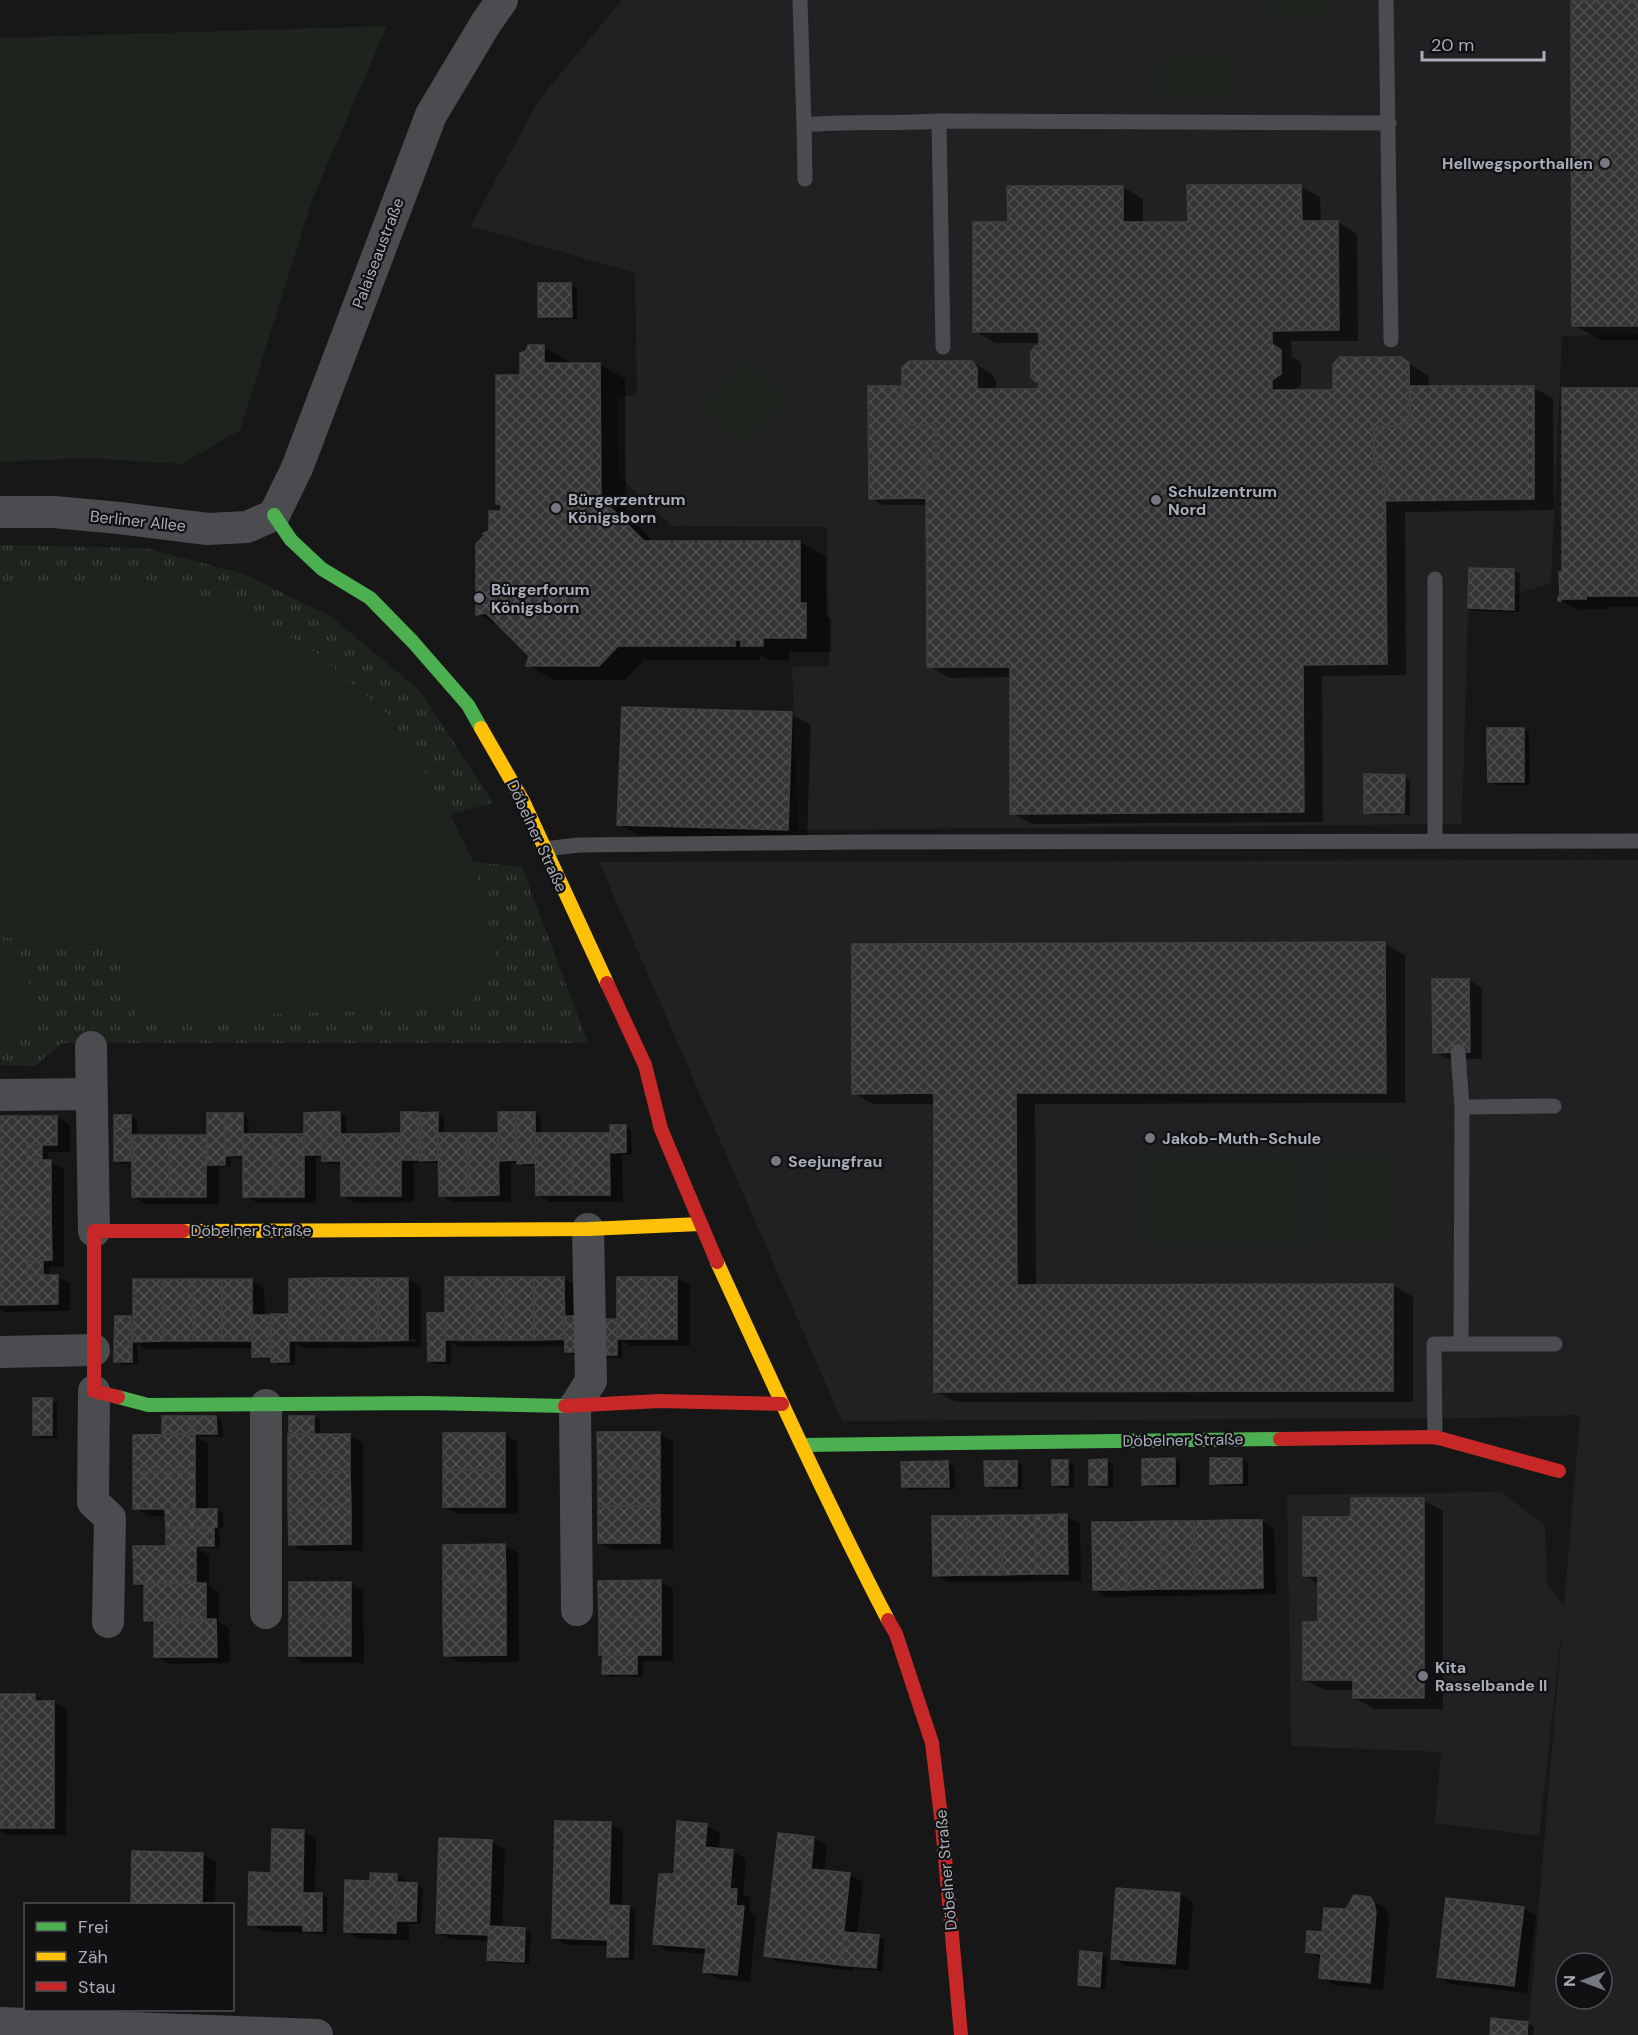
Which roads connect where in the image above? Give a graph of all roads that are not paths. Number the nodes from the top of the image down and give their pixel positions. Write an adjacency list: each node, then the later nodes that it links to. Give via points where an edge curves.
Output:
1 (502, 0): 11 (street, Palaiseaustraße, via 431,116 297,468)
2 (800, 0): 6 (lane)
3 (1386, 0): 5 (lane)
4 (939, 121): 5 (lane); 6 (lane); 9 (lane)
5 (1389, 123): 8 (lane)
6 (804, 125): 7 (lane)
7 (805, 179)
8 (1391, 340)
9 (943, 347)
10 (0, 512): 11 (street, Berliner Allee, via 118,518 208,529 247,527)
11 (274, 515): 15 (street, Döbelner Straße, via 291,540 322,569 370,598 468,705 523,801)
12 (1435, 579): 13 (lane)
13 (1435, 841): 14 (lane); 15 (lane, via 591,844)
14 (1638, 841)
15 (544, 849): 22 (street, Döbelner Straße, via 645,1065 661,1129)
16 (91, 1047): 18 (street)
17 (1458, 1052): 21 (lane)
18 (92, 1094): 19 (street); 24 (street)
19 (0, 1095)
20 (1554, 1106): 21 (lane)
21 (1462, 1107): 25 (lane)
22 (700, 1224): 23 (street, Döbelner Straße); 30 (street, Döbelner Straße)
23 (588, 1229): 24 (street, Döbelner Straße); 32 (street, via 591,1381)
24 (94, 1231): 27 (street)
25 (1461, 1344): 26 (lane); 33 (lane, via 1434,1344)
26 (1555, 1344)
27 (94, 1350): 28 (street); 29 (street)
28 (0, 1352)
29 (94, 1391): 31 (street, via 148,1405); 38 (street, via 93,1502 110,1518)
30 (782, 1404): 32 (street, via 660,1401); 34 (street, Döbelner Straße)
31 (266, 1405): 32 (street); 37 (street)
32 (575, 1406): 36 (street)
33 (1435, 1437): 34 (street, Döbelner Straße); 35 (street, Döbelner Straße)
34 (803, 1445): 41 (street, Döbelner Straße, via 898,1640 932,1743)
35 (1559, 1471)
36 (577, 1610)
37 (266, 1613)
38 (108, 1622)
39 (0, 2023): 40 (street)
40 (317, 2035)
41 (961, 2035)

